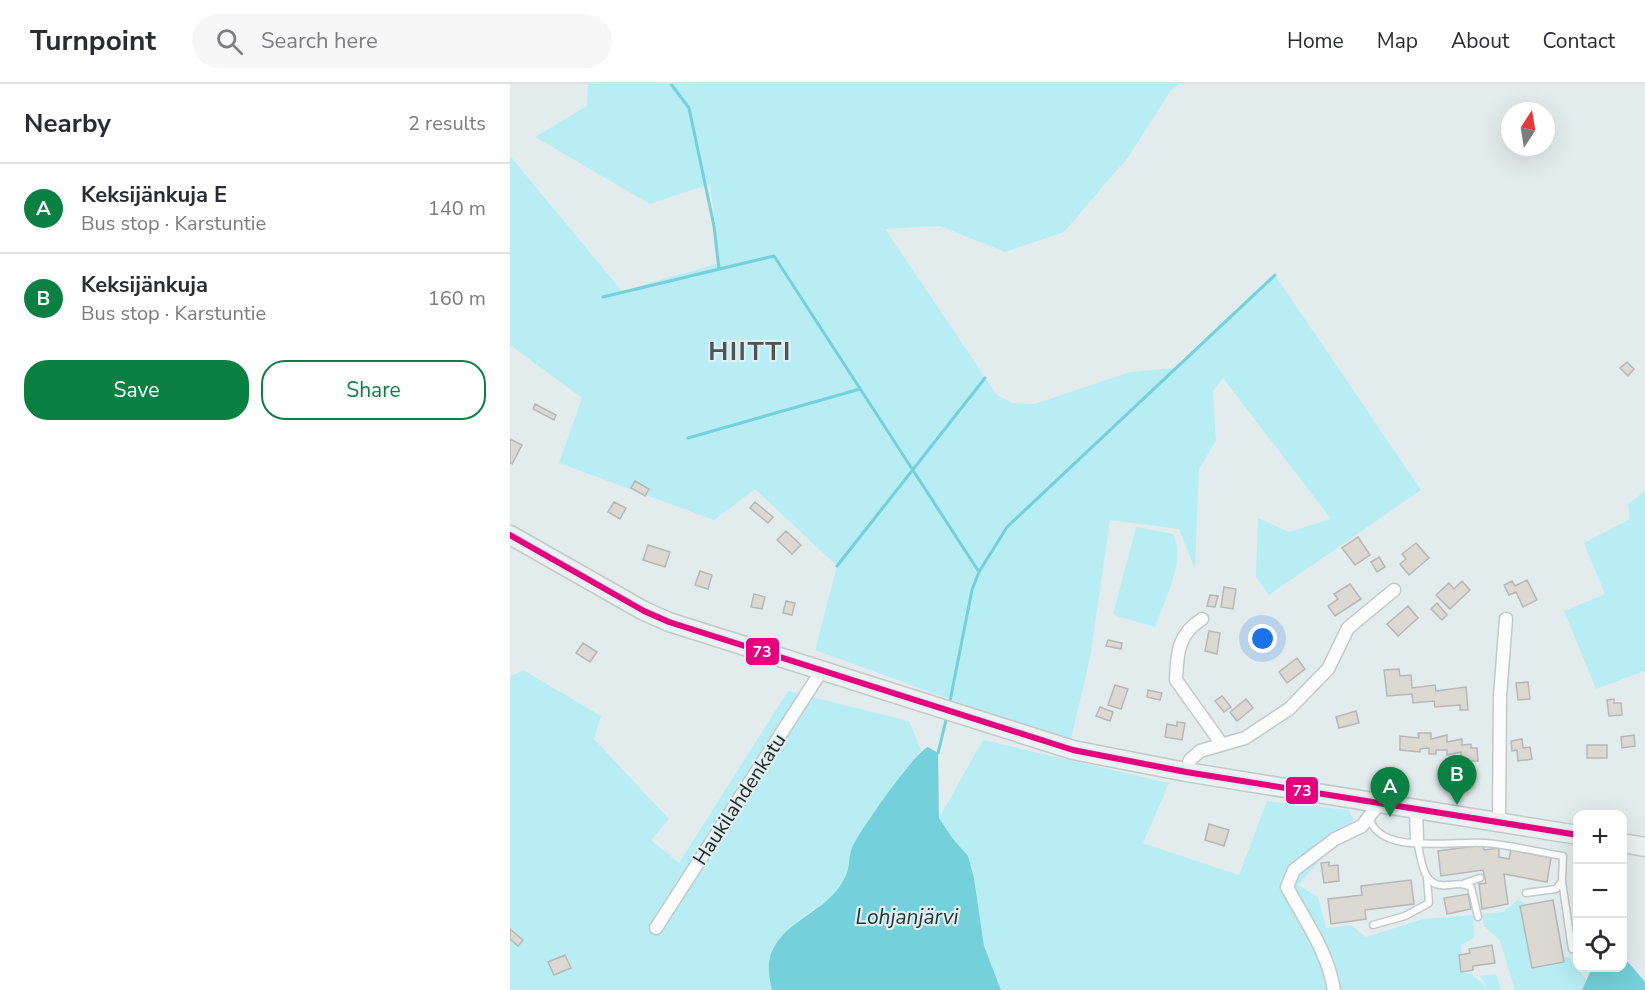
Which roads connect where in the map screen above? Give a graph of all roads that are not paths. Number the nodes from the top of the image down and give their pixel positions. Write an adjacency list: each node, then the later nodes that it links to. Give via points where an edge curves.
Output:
1 (510, 535): 5 (street, via 669,622)
2 (1394, 590): 6 (street, via 1348,628 1328,669 1289,709 1245,738)
3 (1202, 619): 6 (street, via 1187,628 1181,642 1176,680)
4 (1506, 619): 10 (street, via 1500,696)
5 (822, 670): 7 (street, via 1073,750); 22 (street, Haukilahdenkatu)
6 (1221, 743): 7 (street, via 1200,751 1190,760)
7 (1186, 772): 8 (street)
8 (1374, 808): 9 (street); 12 (lane, via 1371,827 1381,836); 24 (street, via 1362,826 1335,839 1294,870 1288,880 1287,887 1323,951)
9 (1416, 808): 10 (street); 12 (street)
10 (1499, 821): 11 (street)
11 (1573, 833)
12 (1418, 842): 15 (lane); 17 (lane, via 1485,843 1563,856)
13 (1627, 844): 14 (street)
14 (1645, 847)
15 (1427, 878): 18 (lane, via 1440,886); 21 (lane, via 1429,903 1405,916)
16 (1480, 879): 18 (lane)
17 (1562, 881): 19 (lane, via 1556,889); 23 (lane)
18 (1464, 883): 20 (lane, via 1471,887)
19 (1526, 893)
20 (1478, 917)
21 (1373, 925)
22 (656, 928)
23 (1572, 950)
24 (1334, 990)

